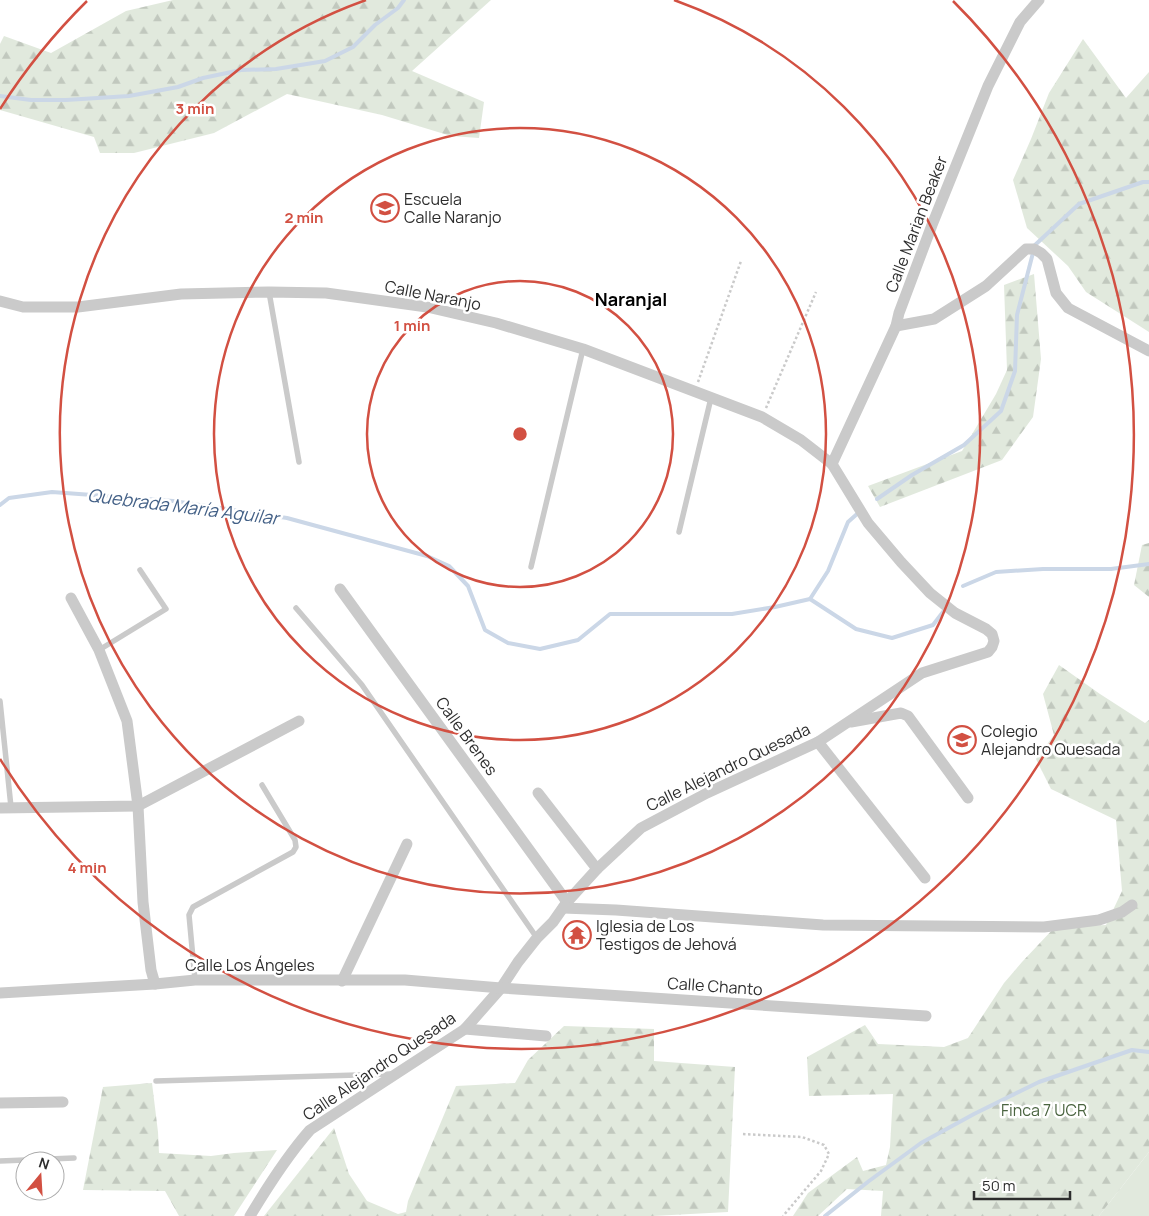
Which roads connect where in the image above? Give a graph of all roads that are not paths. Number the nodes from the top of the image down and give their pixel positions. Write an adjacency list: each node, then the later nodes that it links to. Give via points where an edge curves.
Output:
1 (1039, 0): 4 (street, Calle Marian Beaker, via 1020,22 988,86 932,225)
2 (269, 292): 3 (street, Calle Naranjo, via 181,294 78,307 23,307); 5 (street, Calle Naranjo, via 326,293 427,308); 8 (lane)
3 (0, 301)
4 (896, 326): 6 (street, via 934,320 986,286 1026,249 1034,249 1047,259 1056,293 1068,308); 9 (street, Calle Marian Beaker)
5 (583, 349): 7 (street, Calle Naranjo); 11 (lane)
6 (1149, 351)
7 (712, 398): 9 (street, Calle Naranjo, via 762,418 801,440); 10 (lane)
8 (299, 462)
9 (832, 464): 19 (street, Calle Alejandro Quesada, via 868,523 907,568 930,593 955,613 986,629 994,641 988,652 922,673)
10 (679, 532)
11 (531, 567)
12 (140, 570): 16 (lane, via 166,609)
13 (340, 589): 29 (street, Calle Brenes)
14 (71, 598): 16 (street)
15 (296, 608): 31 (lane, via 362,685)
16 (99, 650): 24 (street, via 127,721)
17 (0, 701): 25 (lane)
18 (299, 721): 24 (street)
19 (847, 723): 20 (street, Calle Alejandro Quesada); 23 (street, via 901,713 908,716)
20 (818, 742): 27 (street, Calle Alejandro Quesada, via 707,793 641,828); 28 (street)
21 (262, 785): 32 (lane, via 296,847 293,852 193,907 189,915)
22 (538, 793): 27 (street)
23 (968, 798)
24 (138, 806): 25 (street); 34 (street, via 143,902)
25 (6, 808)
26 (407, 844): 33 (street)
27 (598, 868): 29 (street, Calle Alejandro Quesada)
28 (925, 878)
29 (565, 905): 30 (street, via 823,925 1044,927 1099,920); 31 (street, Calle Alejandro Quesada)
30 (1132, 905)
31 (537, 938): 35 (street, Calle Alejandro Quesada)
32 (195, 980): 33 (street, Calle Los Ángeles); 34 (street, Calle Los Ángeles)
33 (342, 981): 35 (street, Calle Los Ángeles, via 405,980)
34 (155, 984): 36 (street, Calle Los Ángeles)
35 (501, 988): 37 (street, Calle Chanto); 38 (street, Calle Alejandro Quesada)
36 (0, 993)
37 (926, 1016)
38 (465, 1029): 39 (street); 40 (street, Calle Alejandro Quesada)
39 (546, 1036)
40 (397, 1074): 41 (lane); 46 (street, Calle Alejandro Quesada, via 310,1130)
41 (156, 1081)
42 (63, 1102): 43 (street)
43 (0, 1103)
44 (74, 1158): 45 (lane)
45 (0, 1161)
46 (250, 1216)

